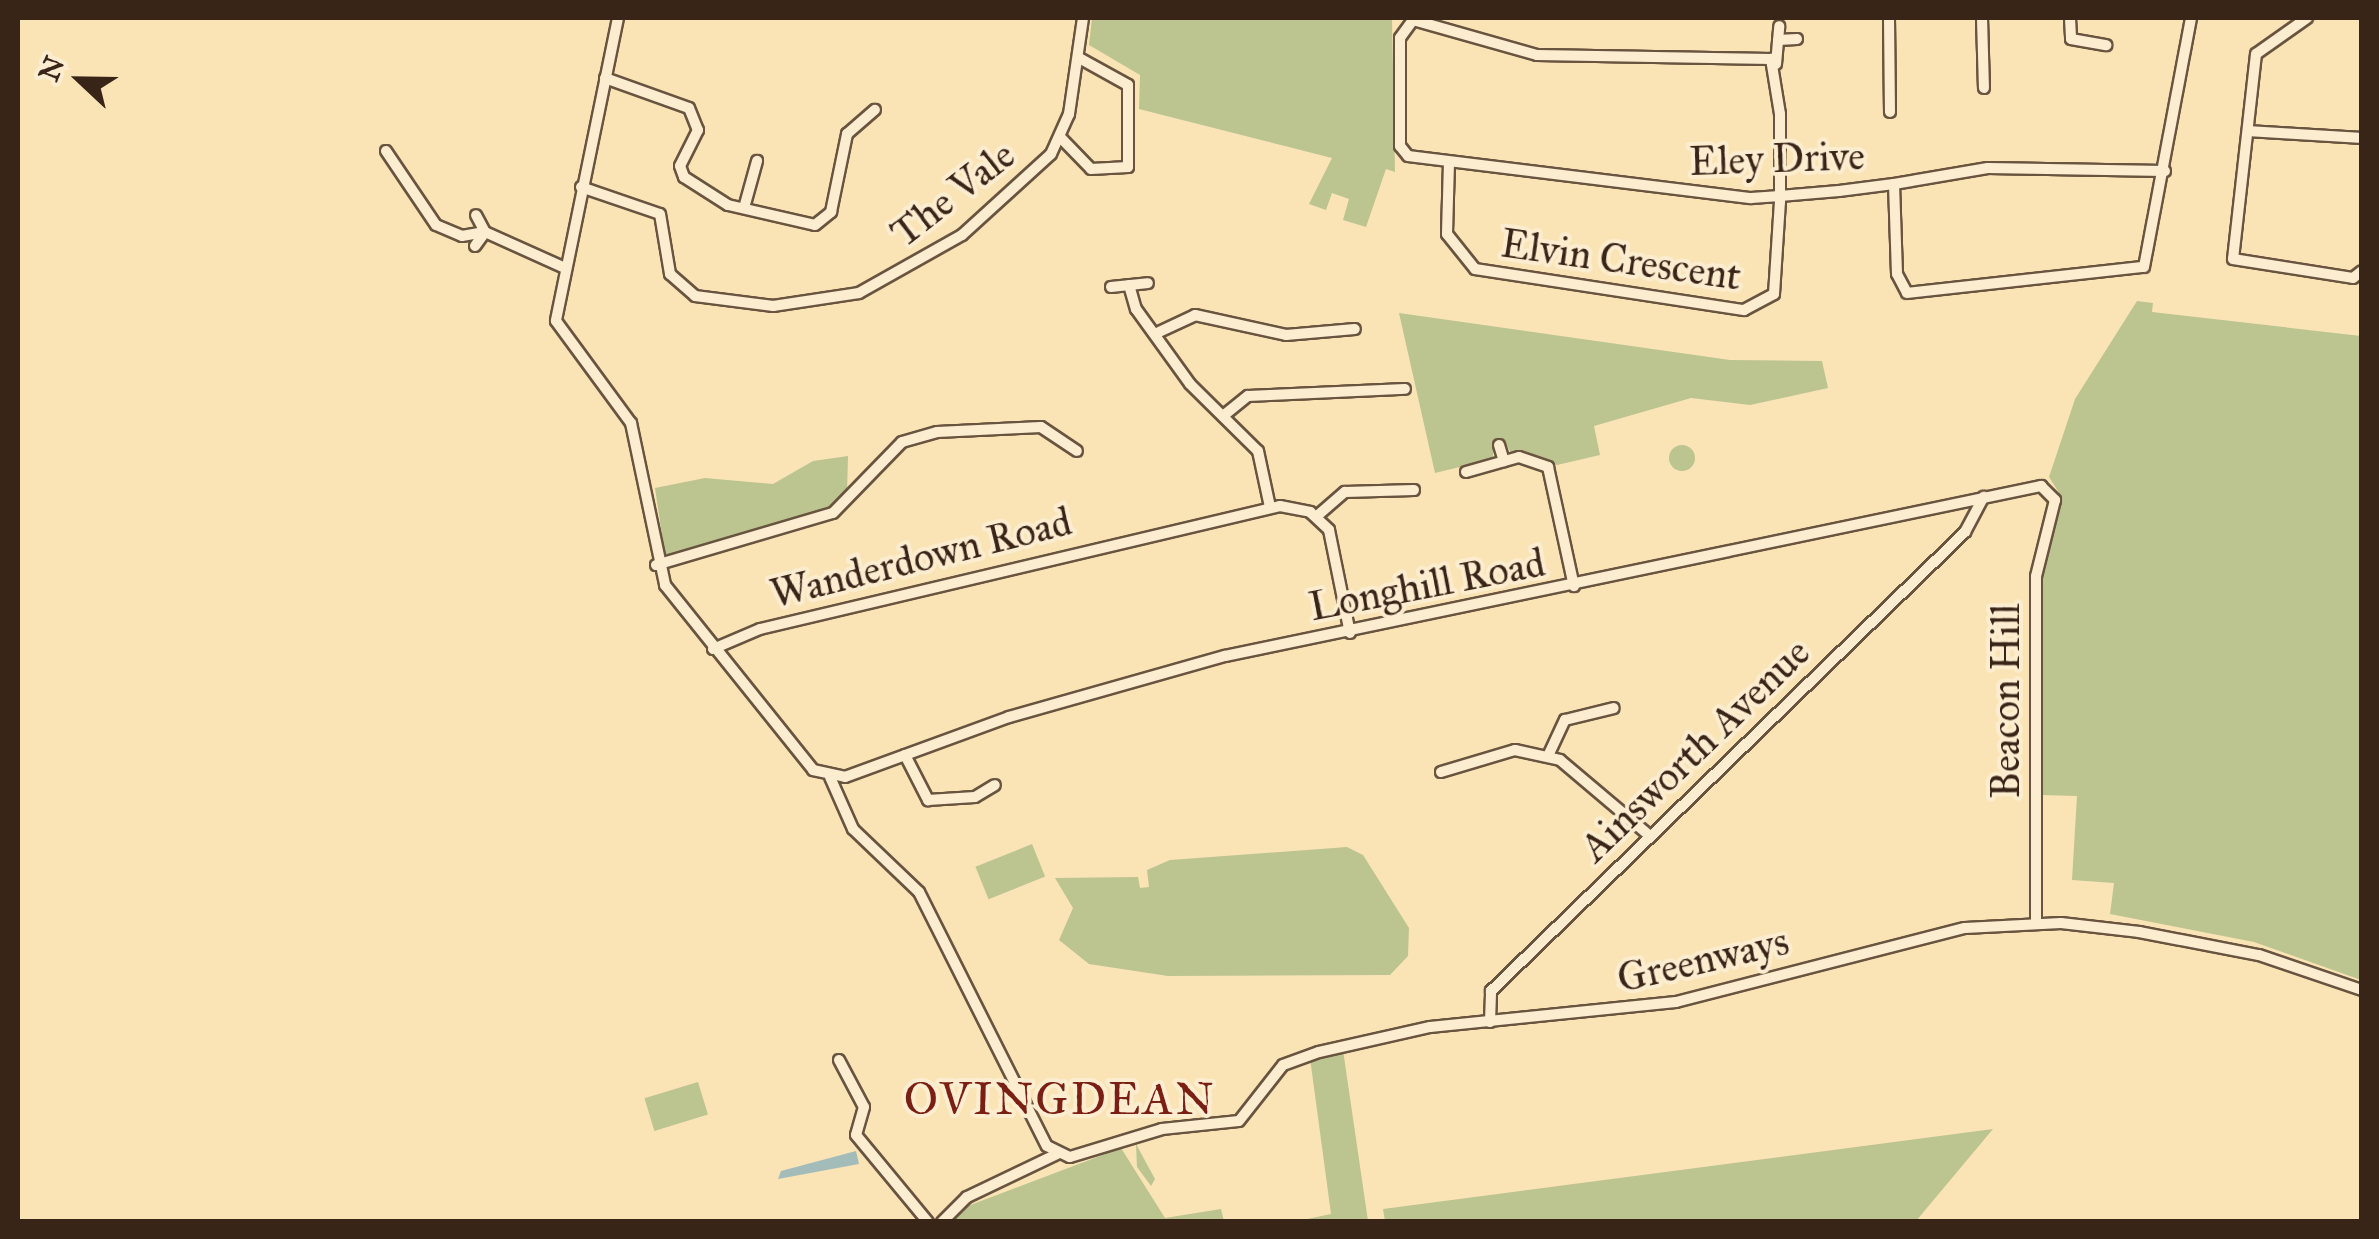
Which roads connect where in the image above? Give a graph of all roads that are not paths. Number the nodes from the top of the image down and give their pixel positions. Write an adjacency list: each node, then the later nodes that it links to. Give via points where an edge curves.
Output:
1 (618, 18): 14 (street)
2 (1083, 18): 12 (street, The Vale)
3 (1889, 18): 17 (street)
4 (1982, 18): 15 (street)
5 (2070, 18): 11 (street, via 2071,39)
6 (2191, 18): 24 (street)
7 (2308, 18): 18 (street, via 2260,46)
8 (1779, 26): 10 (street)
9 (1798, 39): 10 (street)
10 (1778, 40): 13 (street)
11 (2106, 45)
12 (1078, 58): 19 (street, The Vale); 19 (street, via 1127,84 1128,168 1088,168)
13 (1776, 64): 23 (street, Eley Drive, via 1761,56 1538,55 1413,20 1400,32 1400,144 1408,156); 27 (street)
14 (605, 78): 26 (street); 28 (street, via 690,108 698,130 681,173)
15 (1984, 88)
16 (876, 110): 28 (street, via 847,134 824,221)
17 (1890, 112)
18 (2248, 131): 20 (street); 33 (street, via 2231,266)
19 (1061, 138): 26 (street, The Vale, via 938,253 874,287 811,304 690,294 670,274 660,214)
20 (2362, 138)
21 (386, 151): 30 (street, via 391,172 436,226 462,236)
22 (757, 161): 28 (street)
23 (1448, 162): 27 (street, Eley Drive, via 1674,193); 27 (street, Elvin Crescent, via 1448,240 1475,269 1744,310 1774,294)
24 (2165, 171): 25 (street, Eley Drive, via 1988,168); 25 (street, via 2144,267 1920,294 1899,282)
25 (1894, 184): 27 (street, Eley Drive)
26 (581, 187): 32 (street)
27 (1780, 196)
28 (744, 208)
29 (476, 215): 30 (street)
30 (484, 232): 31 (street); 32 (street)
31 (475, 246)
32 (563, 267): 56 (street, via 558,330 631,422)
33 (2361, 275)
34 (1148, 283): 35 (street)
35 (1129, 285): 36 (street); 38 (street, via 1136,309)
36 (1111, 286)
37 (1340, 316): 38 (street, via 1348,330 1286,335 1195,315)
38 (1160, 332): 42 (street)
39 (1374, 374): 40 (street)
40 (1374, 388): 41 (street); 42 (street, via 1248,396)
41 (1406, 390)
42 (1223, 416): 51 (street, via 1263,460)
43 (1499, 445): 45 (street)
44 (1077, 451): 56 (street, via 1041,427 938,432 902,442 833,513)
45 (1504, 461): 46 (street); 57 (street, via 1531,458 1552,472)
46 (1466, 472)
47 (2046, 486): 49 (street, Longhill Road); 67 (street, Beacon Hill, via 2055,500 2036,576)
48 (1414, 490): 52 (street, via 1345,492)
49 (1984, 497): 50 (street, Longhill Road); 55 (street, Ainsworth Avenue)
50 (1964, 502): 55 (street); 57 (street, Longhill Road)
51 (1270, 507): 52 (street, Wanderdown Road); 54 (street, Wanderdown Road)
52 (1316, 516): 58 (street, via 1334,542)
53 (1143, 519): 54 (street)
54 (1146, 532): 59 (street, Wanderdown Road, via 740,634)
55 (1965, 532): 66 (street, Ainsworth Avenue)
56 (656, 564): 59 (street)
57 (1574, 586): 58 (street, Longhill Road)
58 (1350, 633): 61 (street, Longhill Road, via 1119,684)
59 (713, 649): 64 (street, via 801,759)
60 (1614, 708): 62 (street, via 1581,709 1562,723)
61 (905, 755): 64 (street, Longhill Road); 65 (street, via 925,798 976,802)
62 (1548, 756): 63 (street, via 1504,752); 66 (street, via 1577,768)
63 (1441, 772)
64 (830, 777): 71 (street, via 854,829 919,892)
65 (995, 785)
66 (1650, 836): 69 (street, Ainsworth Avenue, via 1490,991)
67 (2036, 923): 68 (street, Greenways, via 2216,944); 69 (street, Greenways, via 1936,934 1676,1002)
68 (2362, 990)
69 (1490, 1022): 71 (street, Greenways, via 1294,1058 1241,1120 1162,1129 1083,1155)
70 (839, 1060): 72 (street, via 864,1109 856,1135)
71 (1057, 1154): 73 (street, via 967,1198)
72 (928, 1222)
73 (942, 1222)

